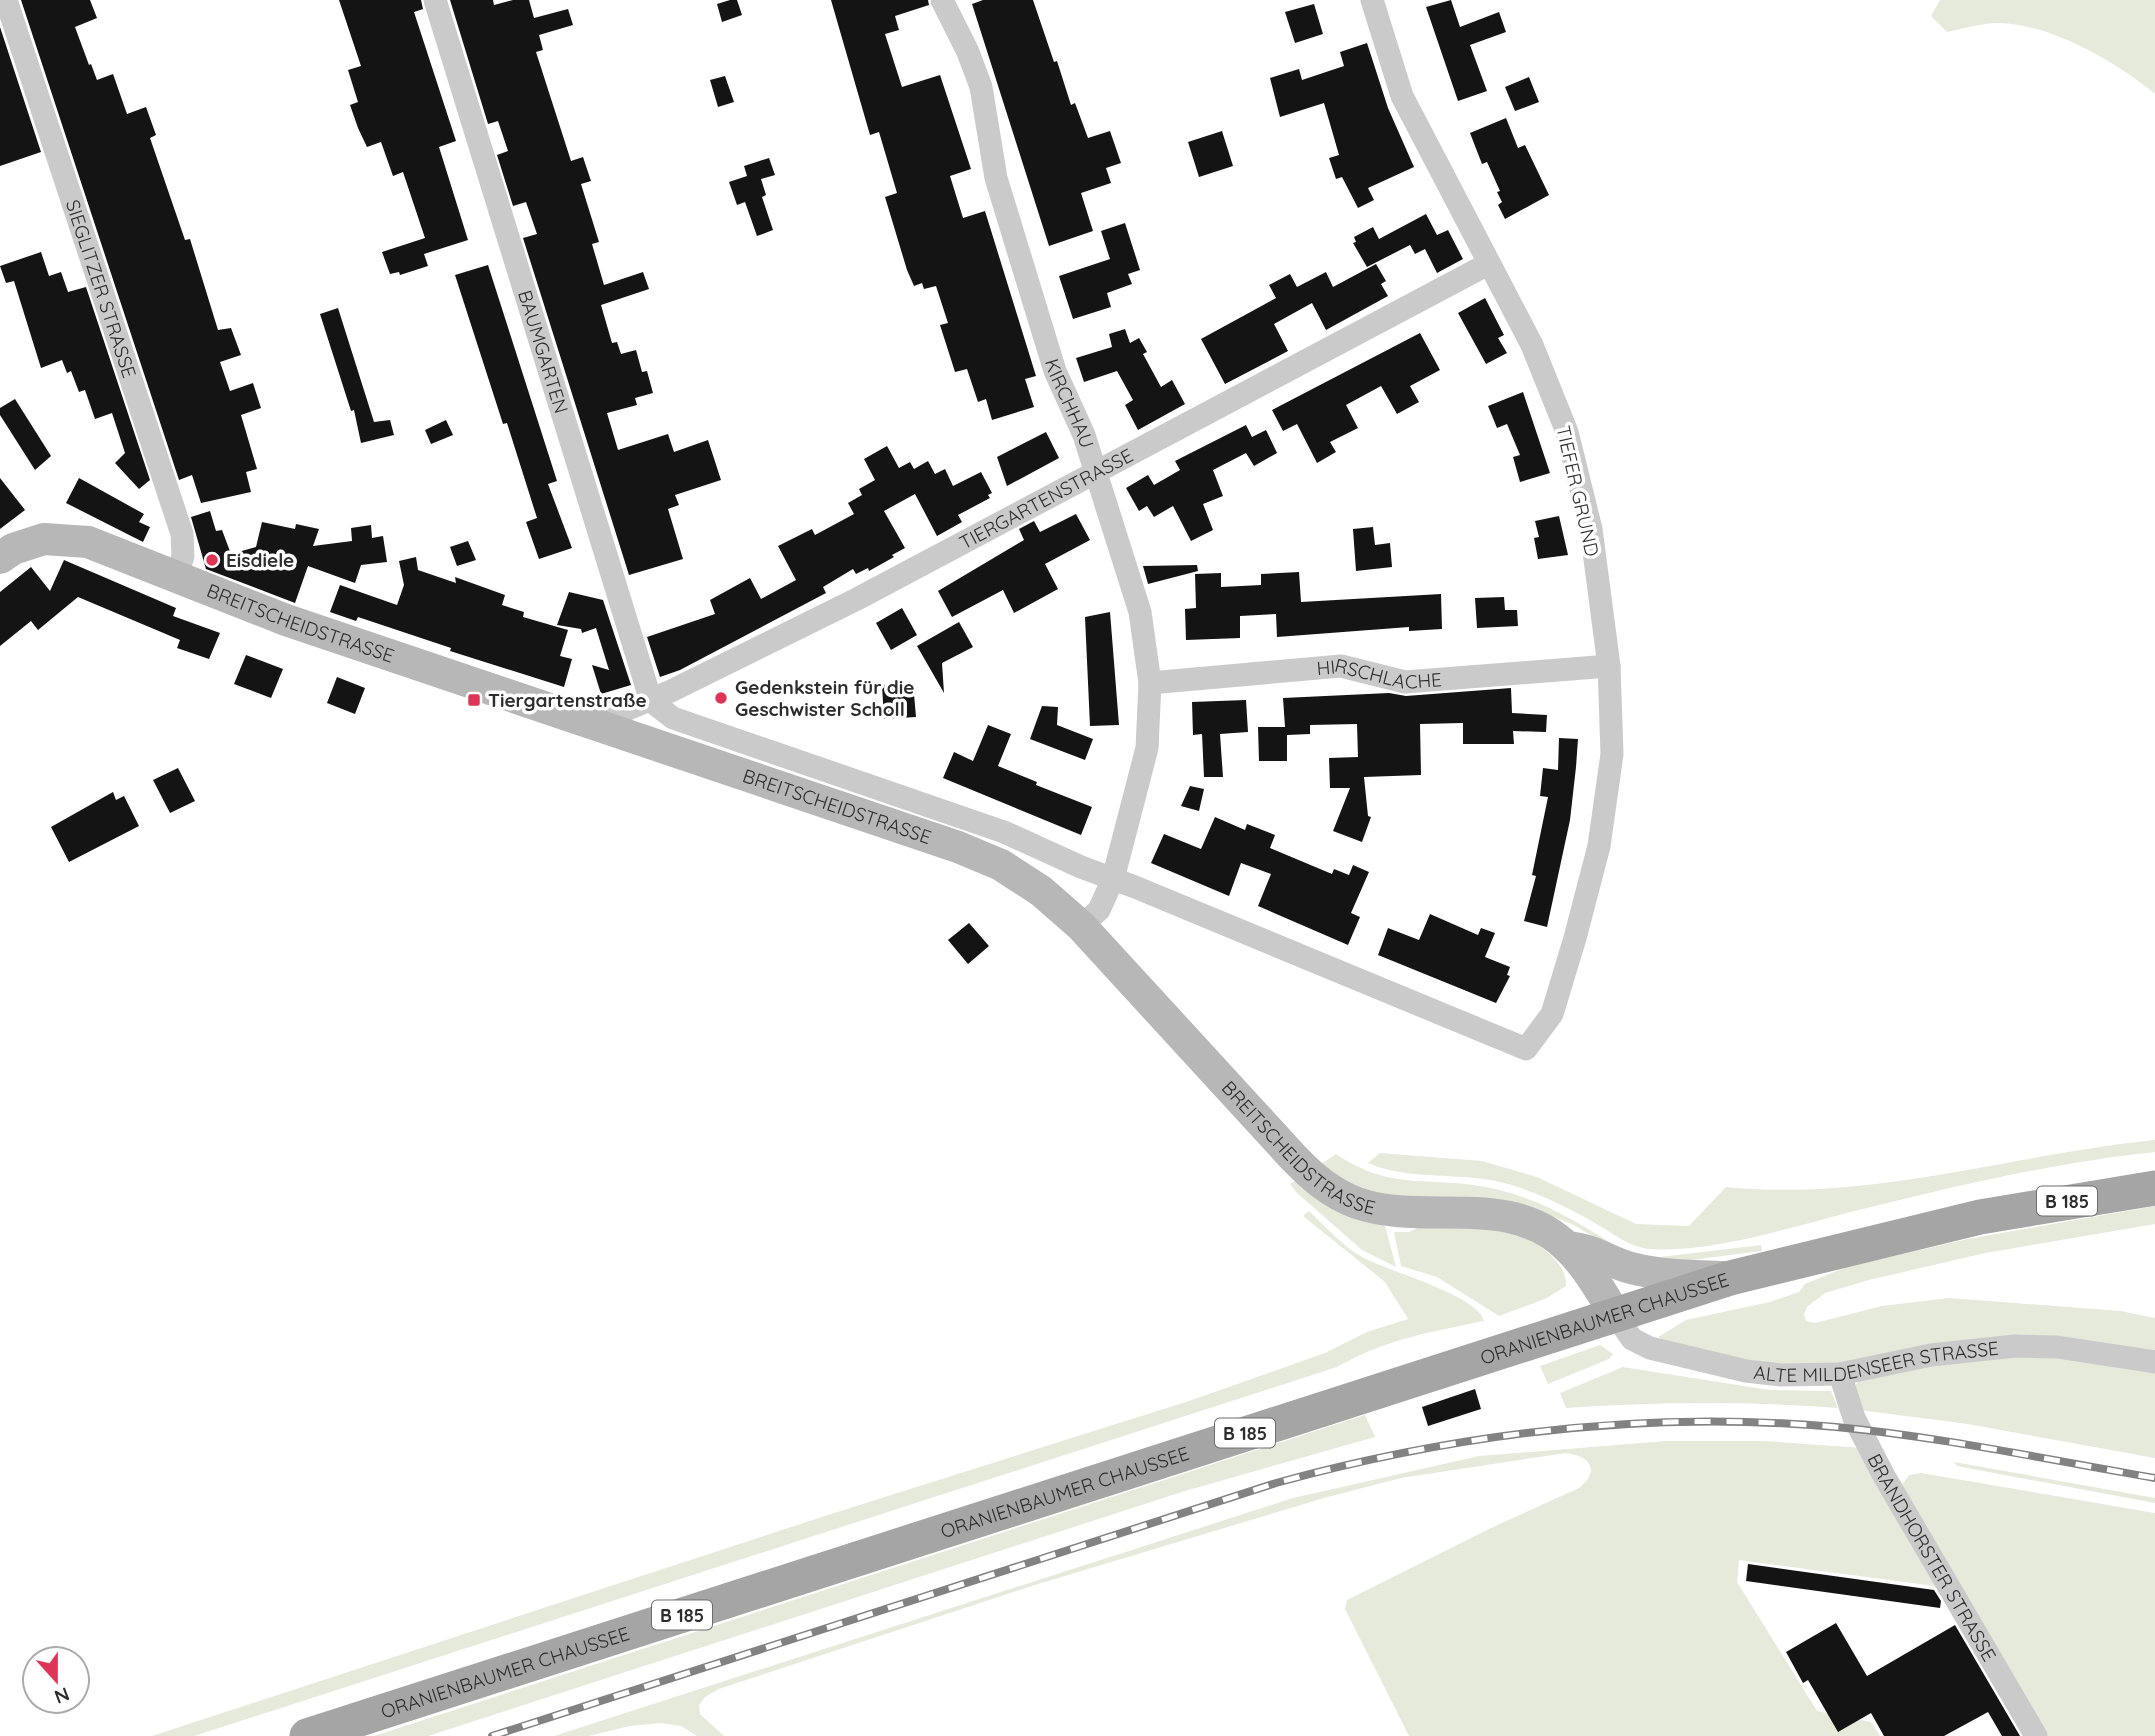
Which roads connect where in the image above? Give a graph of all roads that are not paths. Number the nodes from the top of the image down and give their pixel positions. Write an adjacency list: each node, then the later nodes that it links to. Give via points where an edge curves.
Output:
1 (6, 0): 8 (street, SIEGLITZER STRASSE, via 182,534 183,556)
2 (435, 0): 11 (street, BAUMGARTEN)
3 (942, 0): 6 (street, KIRCHHAU, via 981,87 996,178 1055,371)
4 (1373, 0): 5 (street, TIEFER GRUND, via 1402,96)
5 (1488, 264): 6 (street, TIERGARTENSTRASSE); 9 (street, TIEFER GRUND, via 1532,345 1567,432 1591,529)
6 (1097, 474): 10 (street, KIRCHHAU, via 1140,612); 11 (street, TIERGARTENSTRASSE)
7 (0, 558): 8 (street, BREITSCHEIDSTRASSE, via 44,538 73,538)
8 (176, 578): 12 (street, BREITSCHEIDSTRASSE)
9 (1609, 666): 10 (street, HIRSCHLACHE, via 1405,682 1340,666); 15 (street, TIEFER GRUND, via 1612,754 1600,846 1552,1014)
10 (1150, 683): 13 (street, KIRCHHAU, via 1147,748)
11 (651, 701): 12 (street, TIERGARTENSTRASSE, via 621,712); 13 (street, BREITSCHEIDSTRASSE, via 673,718 1004,832)
12 (606, 730): 14 (street, BREITSCHEIDSTRASSE, via 990,860 1041,891)
13 (1113, 879): 14 (street, KIRCHHAU, via 1098,910); 15 (street, BREITSCHEIDSTRASSE)
14 (1081, 926): 17 (street, BREITSCHEIDSTRASSE, via 1321,1184 1377,1208 1512,1217)
15 (1526, 1049)
16 (2155, 1188): 18 (main road, ORANIENBAUMER CHAUSSEE / B 185, via 1980,1217)
17 (1567, 1247): 18 (street, BREITSCHEIDSTRASSE, via 1590,1249 1650,1272); 19 (street, BREITSCHEIDSTRASSE)
18 (1730, 1278): 19 (main road, ORANIENBAUMER CHAUSSEE / B 185)
19 (1614, 1313): 21 (street, ALTE MILDENSEER STRASSE, via 1632,1339 1679,1357 1782,1375); 22 (main road, ORANIENBAUMER CHAUSSEE / B 185)
20 (2155, 1362): 21 (street, ALTE MILDENSEER STRASSE, via 2057,1347 2015,1346 1931,1355)
21 (1840, 1374): 23 (street, BRANDHORSTER STRASSE, via 1854,1418 1884,1476)
22 (307, 1736)
23 (2036, 1736)

